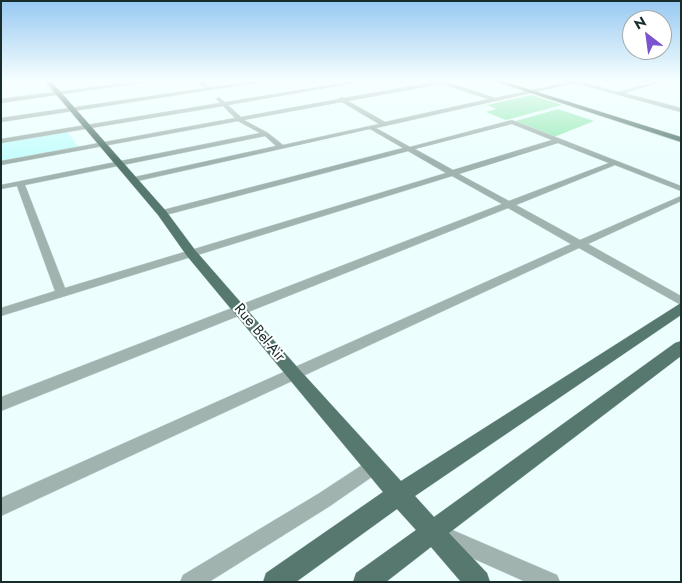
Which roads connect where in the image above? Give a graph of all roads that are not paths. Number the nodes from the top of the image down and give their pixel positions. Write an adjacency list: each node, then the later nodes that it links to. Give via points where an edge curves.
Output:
1 (76, 107): 8 (street)
2 (199, 107): 11 (street)
3 (227, 107): 9 (street)
4 (309, 107): 9 (street)
5 (354, 107): 10 (street)
6 (462, 107): 10 (street)
7 (584, 107): 15 (main road)
8 (71, 108): 11 (main road, Rue Bel-Air); 13 (street)
9 (240, 120): 14 (street); 17 (street)
10 (384, 124): 12 (street)
11 (87, 127): 13 (street); 17 (main road, Rue Bel-Air)
12 (370, 127): 18 (street); 19 (street)
13 (3, 128)
14 (266, 134): 18 (street); 22 (street)
15 (681, 138)
16 (560, 140): 19 (street, via 512,122); 20 (street); 23 (street)
17 (102, 144): 21 (street); 22 (main road, Rue Bel-Air)
18 (281, 147): 24 (street)
19 (408, 149): 23 (street); 30 (street)
20 (616, 162): 27 (street); 29 (street)
21 (1, 164)
22 (118, 164): 24 (main road, Rue Bel-Air); 25 (street)
23 (452, 173): 29 (street); 32 (street)
24 (133, 180): 30 (main road, Rue Bel-Air)
25 (20, 183): 26 (street); 33 (street)
26 (1, 187)
27 (681, 188)
28 (681, 198): 31 (street)
29 (508, 204): 31 (street); 36 (street)
30 (162, 213): 32 (main road, Rue Bel-Air)
31 (578, 243): 34 (street); 39 (street)
32 (191, 253): 33 (street); 36 (main road, Rue Bel-Air)
33 (61, 293): 37 (street)
34 (681, 301)
35 (681, 308): 42 (main road)
36 (241, 311): 39 (main road, Rue Bel-Air); 40 (street)
37 (1, 312)
38 (681, 347): 44 (main road)
39 (292, 373): 41 (main road, Rue Bel-Air); 43 (street)
40 (1, 404)
41 (373, 466): 42 (main road, Rue Bel-Air); 45 (street)
42 (399, 494): 44 (main road, Rue Bel-Air); 46 (main road)
43 (1, 507)
44 (434, 532): 47 (main road); 48 (main road, Rue Bel-Air); 49 (street)
45 (190, 582)
46 (275, 582)
47 (365, 582)
48 (478, 582)
49 (550, 582)

